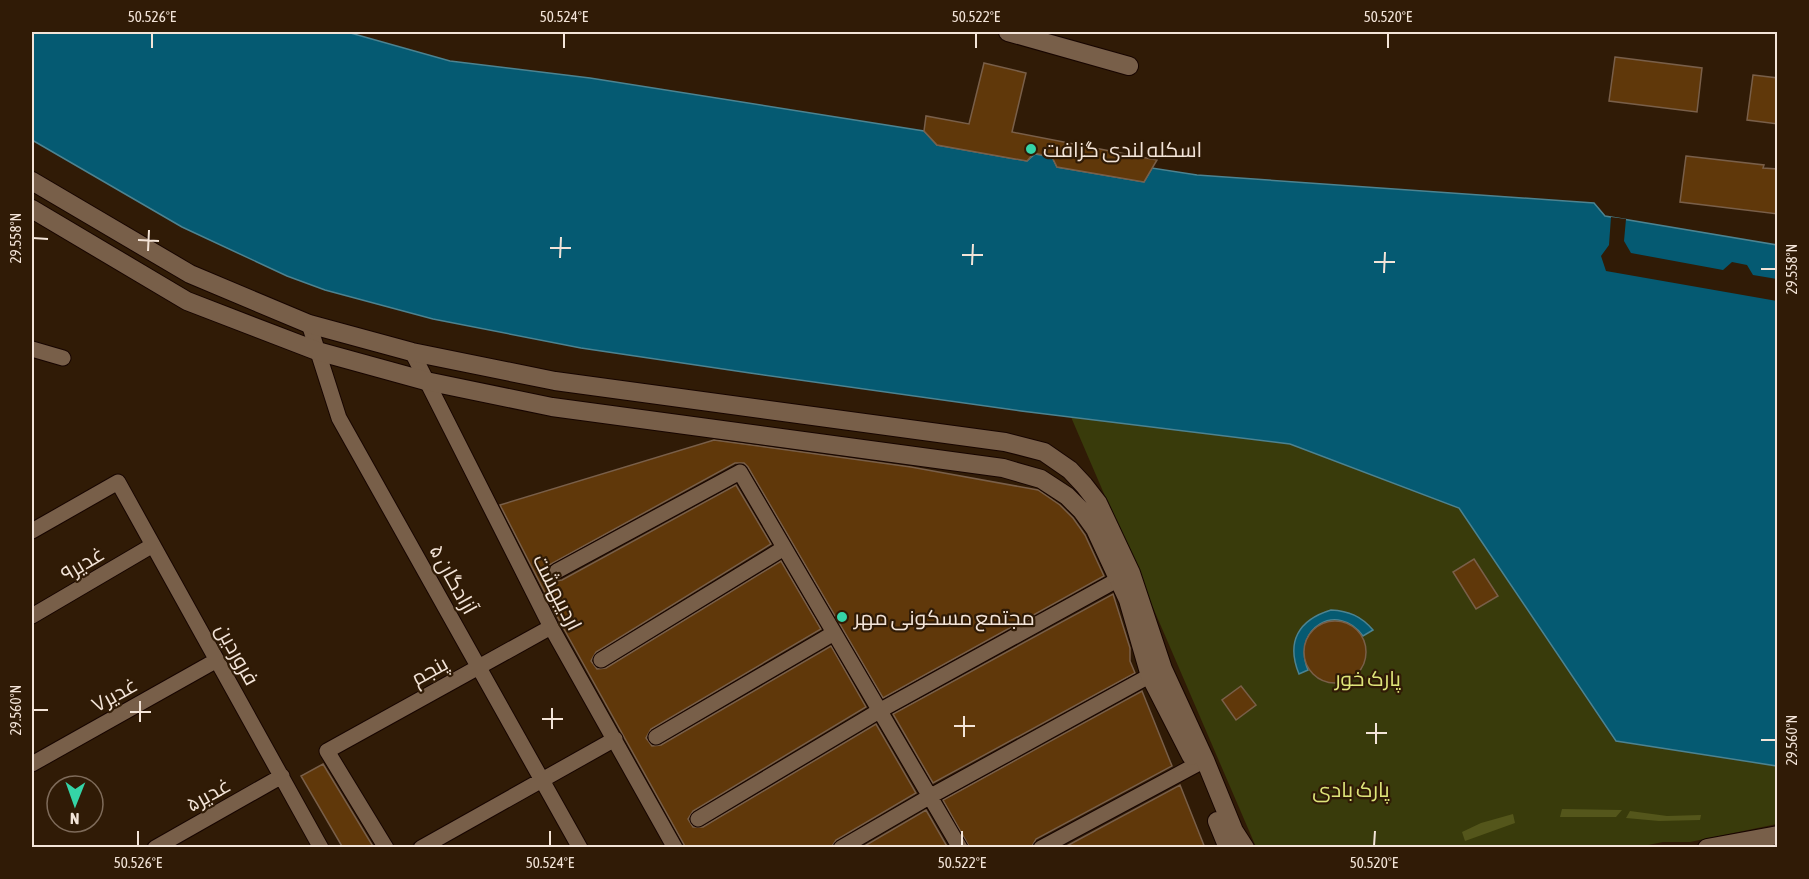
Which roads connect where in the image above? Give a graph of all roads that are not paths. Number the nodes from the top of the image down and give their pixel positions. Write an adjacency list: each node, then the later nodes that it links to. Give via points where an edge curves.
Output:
1 (1008, 32): 2 (street, via 1129,66)
2 (1036, 32)
3 (32, 181): 5 (street, via 190,274)
4 (32, 209): 7 (street, via 187,301)
5 (309, 324): 7 (street, آزادگان ۵); 8 (street)
6 (32, 350): 9 (street)
7 (317, 351): 10 (street); 21 (street, آزادگان ۵, via 339,418)
8 (412, 352): 10 (street, اردیبهشت); 15 (street, via 555,381 1005,442 1044,452 1070,470 1098,503)
9 (63, 358)
10 (426, 381): 17 (street, اردیبهشت); 22 (street, via 552,407 1003,468 1041,479 1067,496 1095,529)
11 (32, 531): 12 (street, فروردین, via 118,482)
12 (153, 545): 16 (street, غدیر۹); 19 (street, فروردین)
13 (784, 548): 14 (street, via 740,472); 18 (street); 20 (street)
14 (557, 571)
15 (1131, 573): 22 (street); 23 (street)
16 (32, 616)
17 (551, 627): 21 (street, پنجم); 25 (street, اردیبهشت)
18 (834, 633): 23 (street); 24 (street)
19 (217, 660): 27 (street, غدیر۷); 28 (street, فروردین)
20 (601, 660)
21 (478, 666): 29 (street, آزادگان ۵); 35 (street, پنجم, via 327,751)
22 (1156, 672): 26 (street); 30 (street)
23 (879, 711): 30 (street); 31 (street)
24 (656, 737)
25 (615, 739): 29 (street); 38 (street, اردیبهشت)
26 (1200, 763): 41 (street); 42 (street); 43 (street)
27 (32, 764)
28 (282, 776): 33 (street, غدیر۵); 34 (street, فروردین)
29 (542, 780): 36 (street); 37 (street, آزادگان ۵)
30 (929, 797): 39 (street); 40 (street)
31 (698, 819)
32 (1778, 835): 44 (street)
33 (155, 848)
34 (321, 848)
35 (386, 848)
36 (421, 848)
37 (580, 848)
38 (675, 848)
39 (841, 848)
40 (960, 848)
41 (1041, 848)
42 (1228, 848)
43 (1245, 848)
44 (1707, 848)

